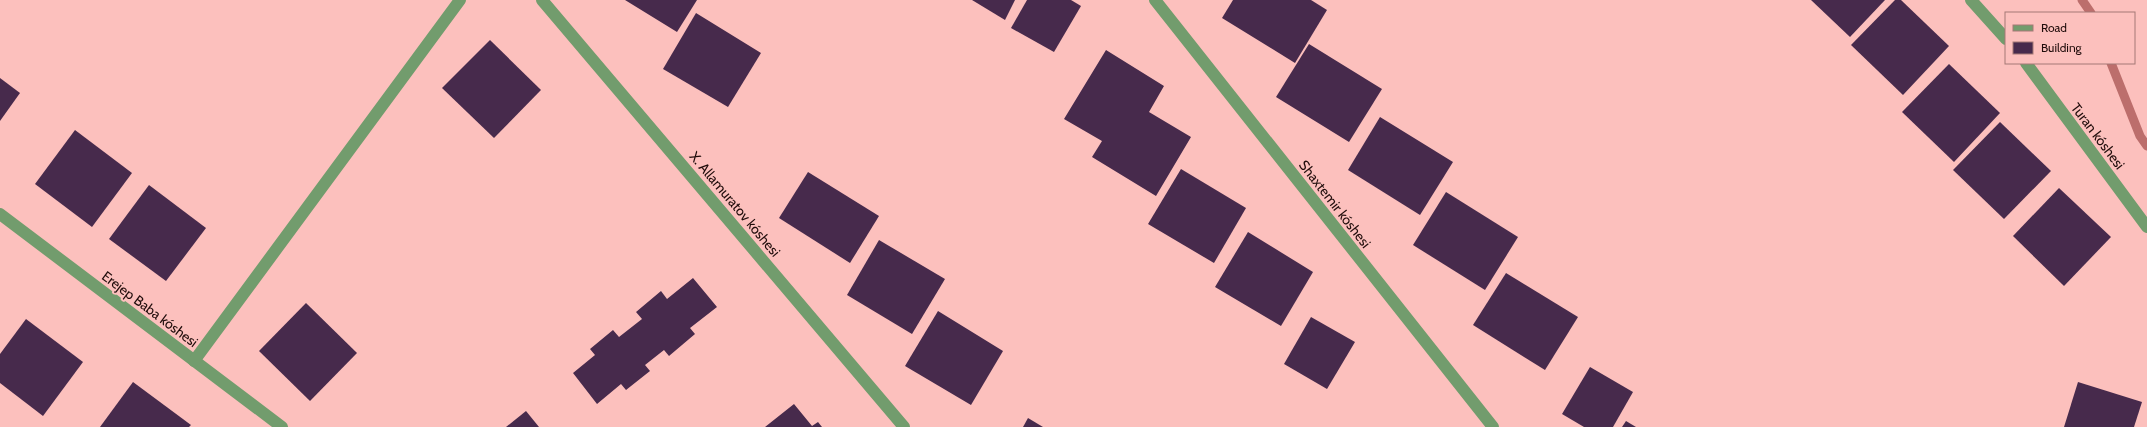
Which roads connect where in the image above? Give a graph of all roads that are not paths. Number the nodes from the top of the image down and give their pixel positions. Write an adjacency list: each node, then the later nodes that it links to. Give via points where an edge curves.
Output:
1 (460, 0): 9 (street)
2 (542, 0): 11 (street, X. Allamuratov kóshesi)
3 (1154, 0): 12 (street, Shaxtemir kóshesi)
4 (1971, 0): 5 (street)
5 (2005, 39)
6 (2027, 64): 8 (street, Turan kóshesi)
7 (0, 214): 9 (street, Erejep Baba kóshesi)
8 (2147, 227)
9 (194, 361): 10 (street, Erejep Baba kóshesi)
10 (282, 427)
11 (904, 427)
12 (1493, 427)

